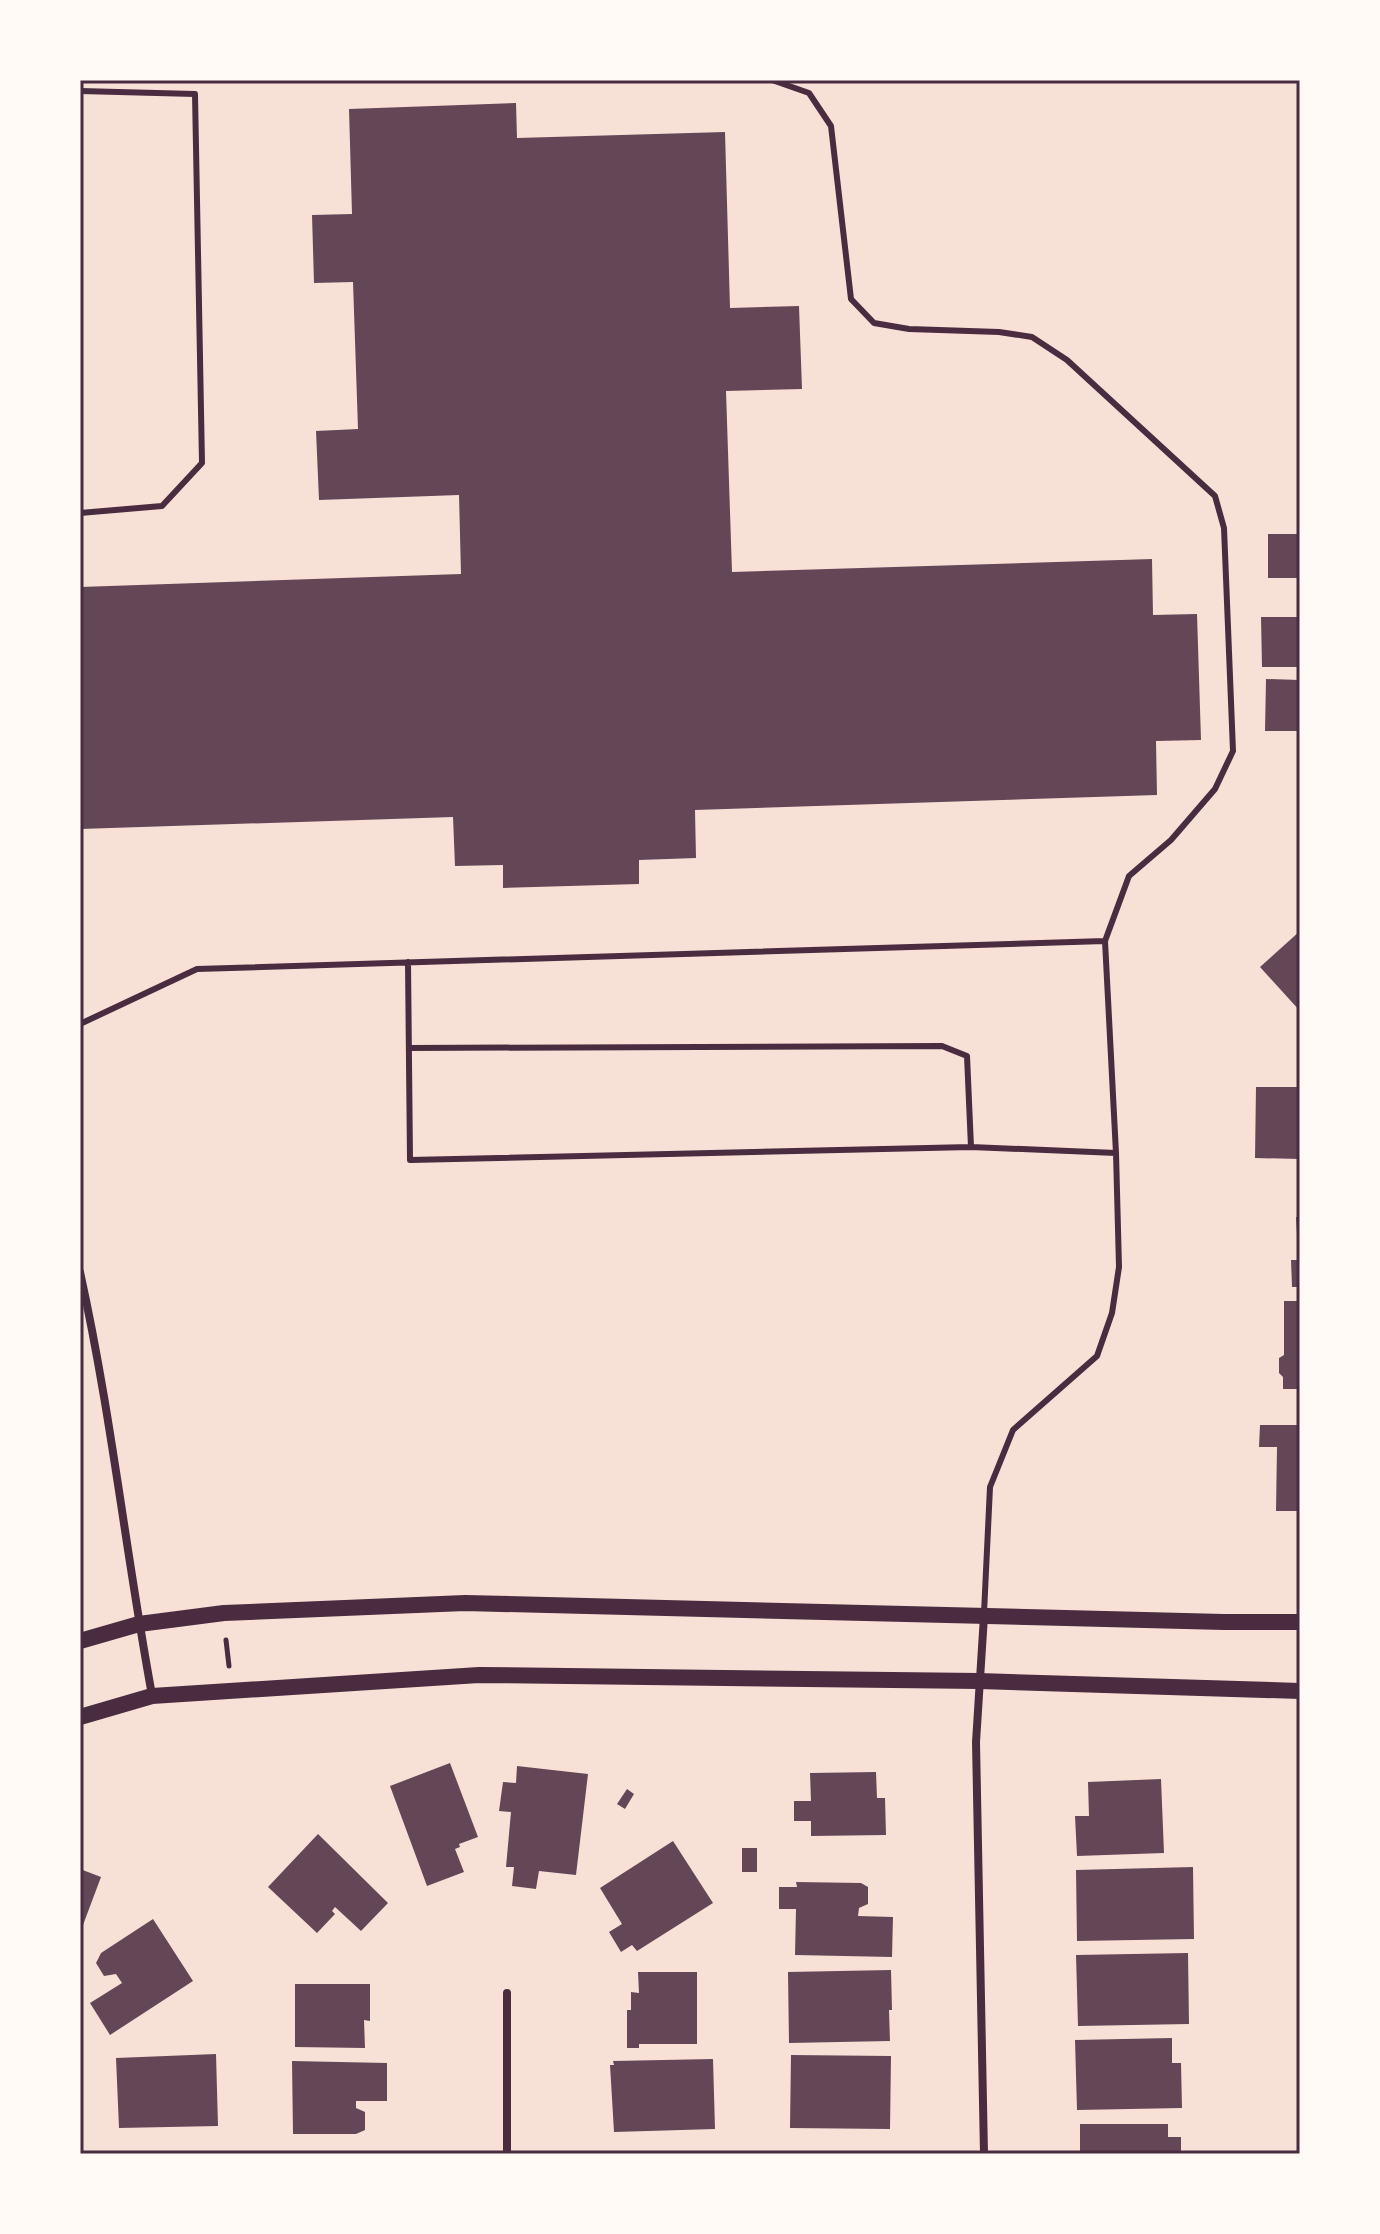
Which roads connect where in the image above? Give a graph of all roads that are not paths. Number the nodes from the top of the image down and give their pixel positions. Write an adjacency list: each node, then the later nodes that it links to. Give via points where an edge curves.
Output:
1 (772, 80): 4 (lane, via 809,93 831,126 851,299 874,323 1032,337 1067,360 1215,496 1224,528 1233,751 1215,789 1171,840 1129,876)
2 (80, 91): 3 (lane, via 195,94 202,463 162,506)
3 (80, 513)
4 (1105, 941): 5 (lane); 9 (lane)
5 (408, 962): 6 (lane, via 197,969); 7 (lane)
6 (80, 1024)
7 (409, 1048): 8 (lane, via 942,1046 967,1056); 8 (lane, via 410,1160)
8 (971, 1147): 9 (lane)
9 (1116, 1153): 11 (lane, via 1119,1267 1112,1313 1097,1356 1013,1430 990,1487)
10 (80, 1272): 13 (street)
11 (984, 1616): 12 (main road); 13 (main road, via 465,1603 224,1613); 15 (street)
12 (1300, 1622)
13 (139, 1624): 14 (main road); 17 (street)
14 (80, 1641)
15 (979, 1681): 16 (main road); 17 (main road, via 479,1675); 21 (street)
16 (1300, 1691)
17 (152, 1696): 18 (main road)
18 (80, 1717)
19 (507, 1993): 20 (street)
20 (507, 2154)
21 (984, 2154)

